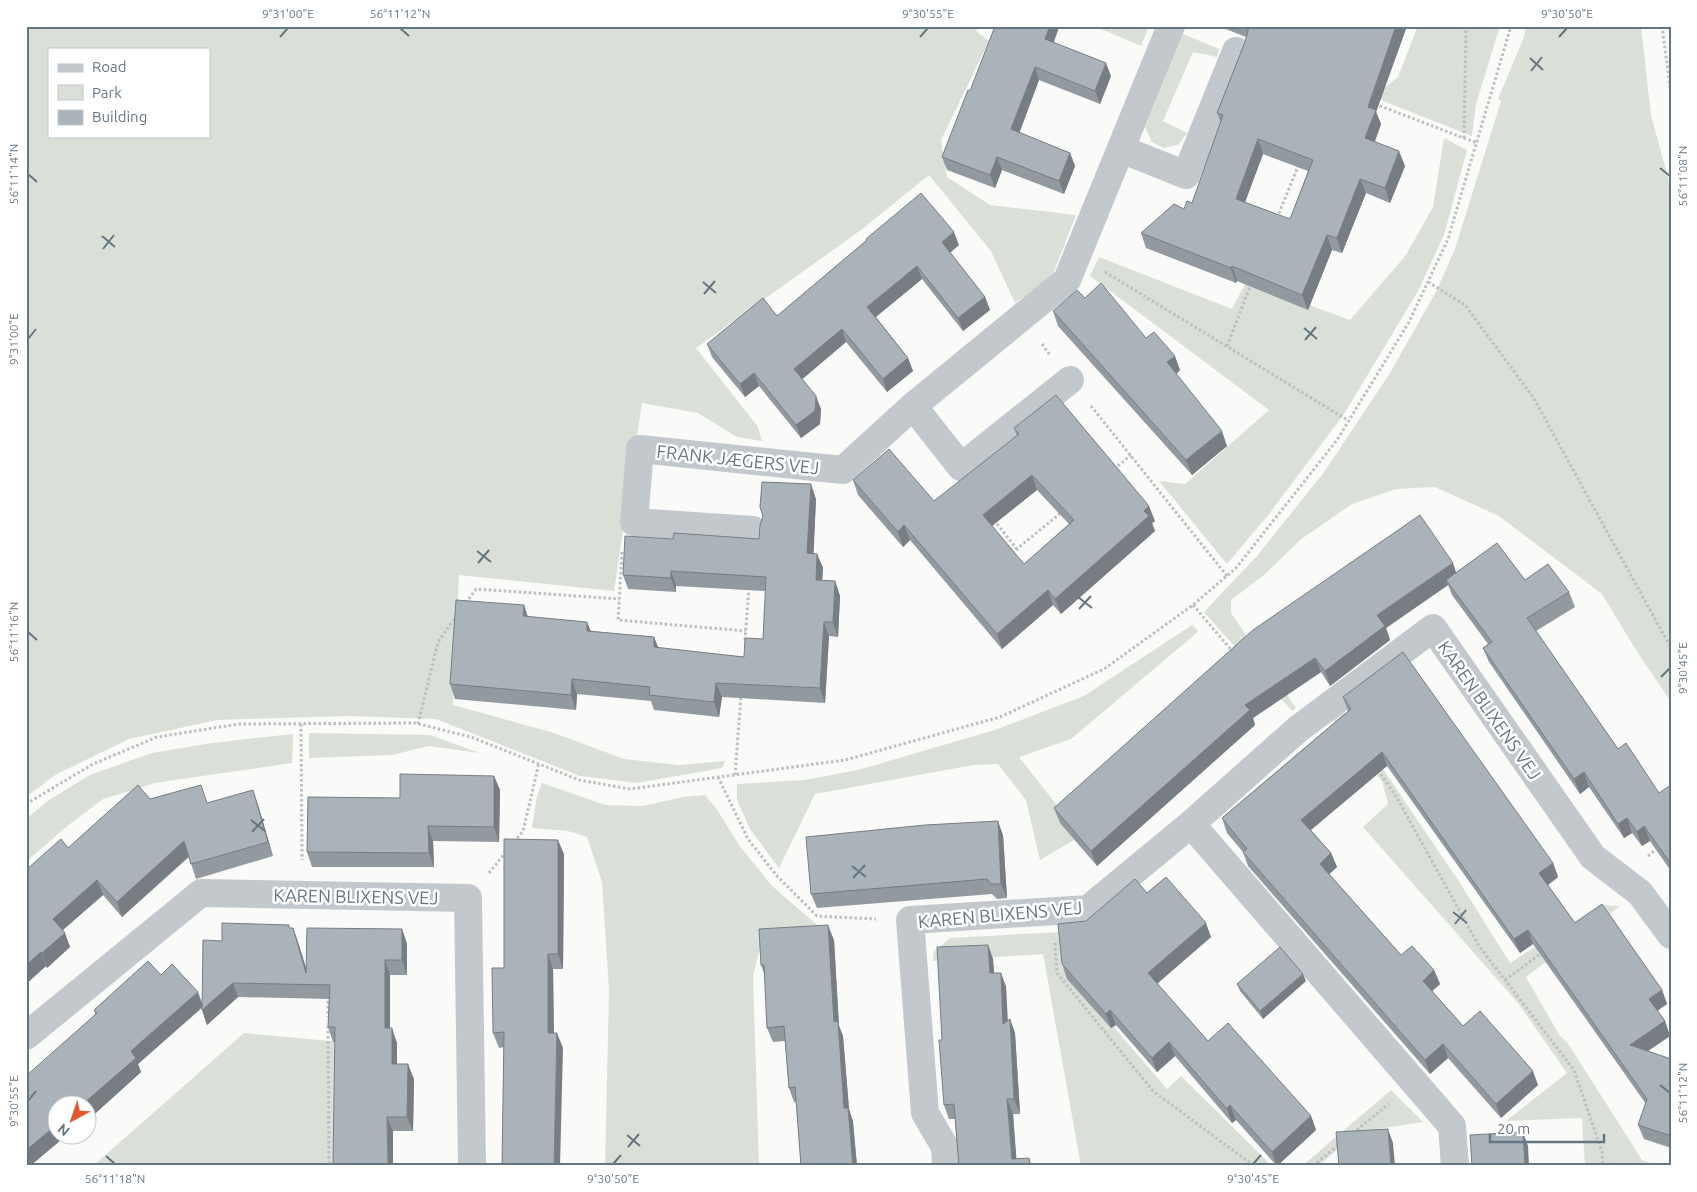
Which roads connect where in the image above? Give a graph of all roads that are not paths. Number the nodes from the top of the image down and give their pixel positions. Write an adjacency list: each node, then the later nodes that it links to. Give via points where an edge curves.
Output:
1 (1171, 26): 3 (street, FRANK JÆGERS VEJ)
2 (1236, 51): 3 (street, via 1186,175)
3 (1121, 149): 5 (street, FRANK JÆGERS VEJ, via 1067,280)
4 (1070, 380): 5 (street, via 961,467)
5 (913, 406): 6 (street, FRANK JÆGERS VEJ, via 843,470 640,449 634,522)
6 (753, 530)
7 (1191, 824): 8 (street, KAREN BLIXENS VEJ, via 1298,729 1433,628 1593,857 1640,893); 11 (street, KAREN BLIXENS VEJ, via 1088,909 910,920 926,1113 945,1147); 12 (street, via 1452,1126)
8 (1671, 936)
9 (26, 1036): 10 (street, KAREN BLIXENS VEJ, via 201,893 468,898)
10 (472, 1166)
11 (946, 1166)
12 (1455, 1166)

